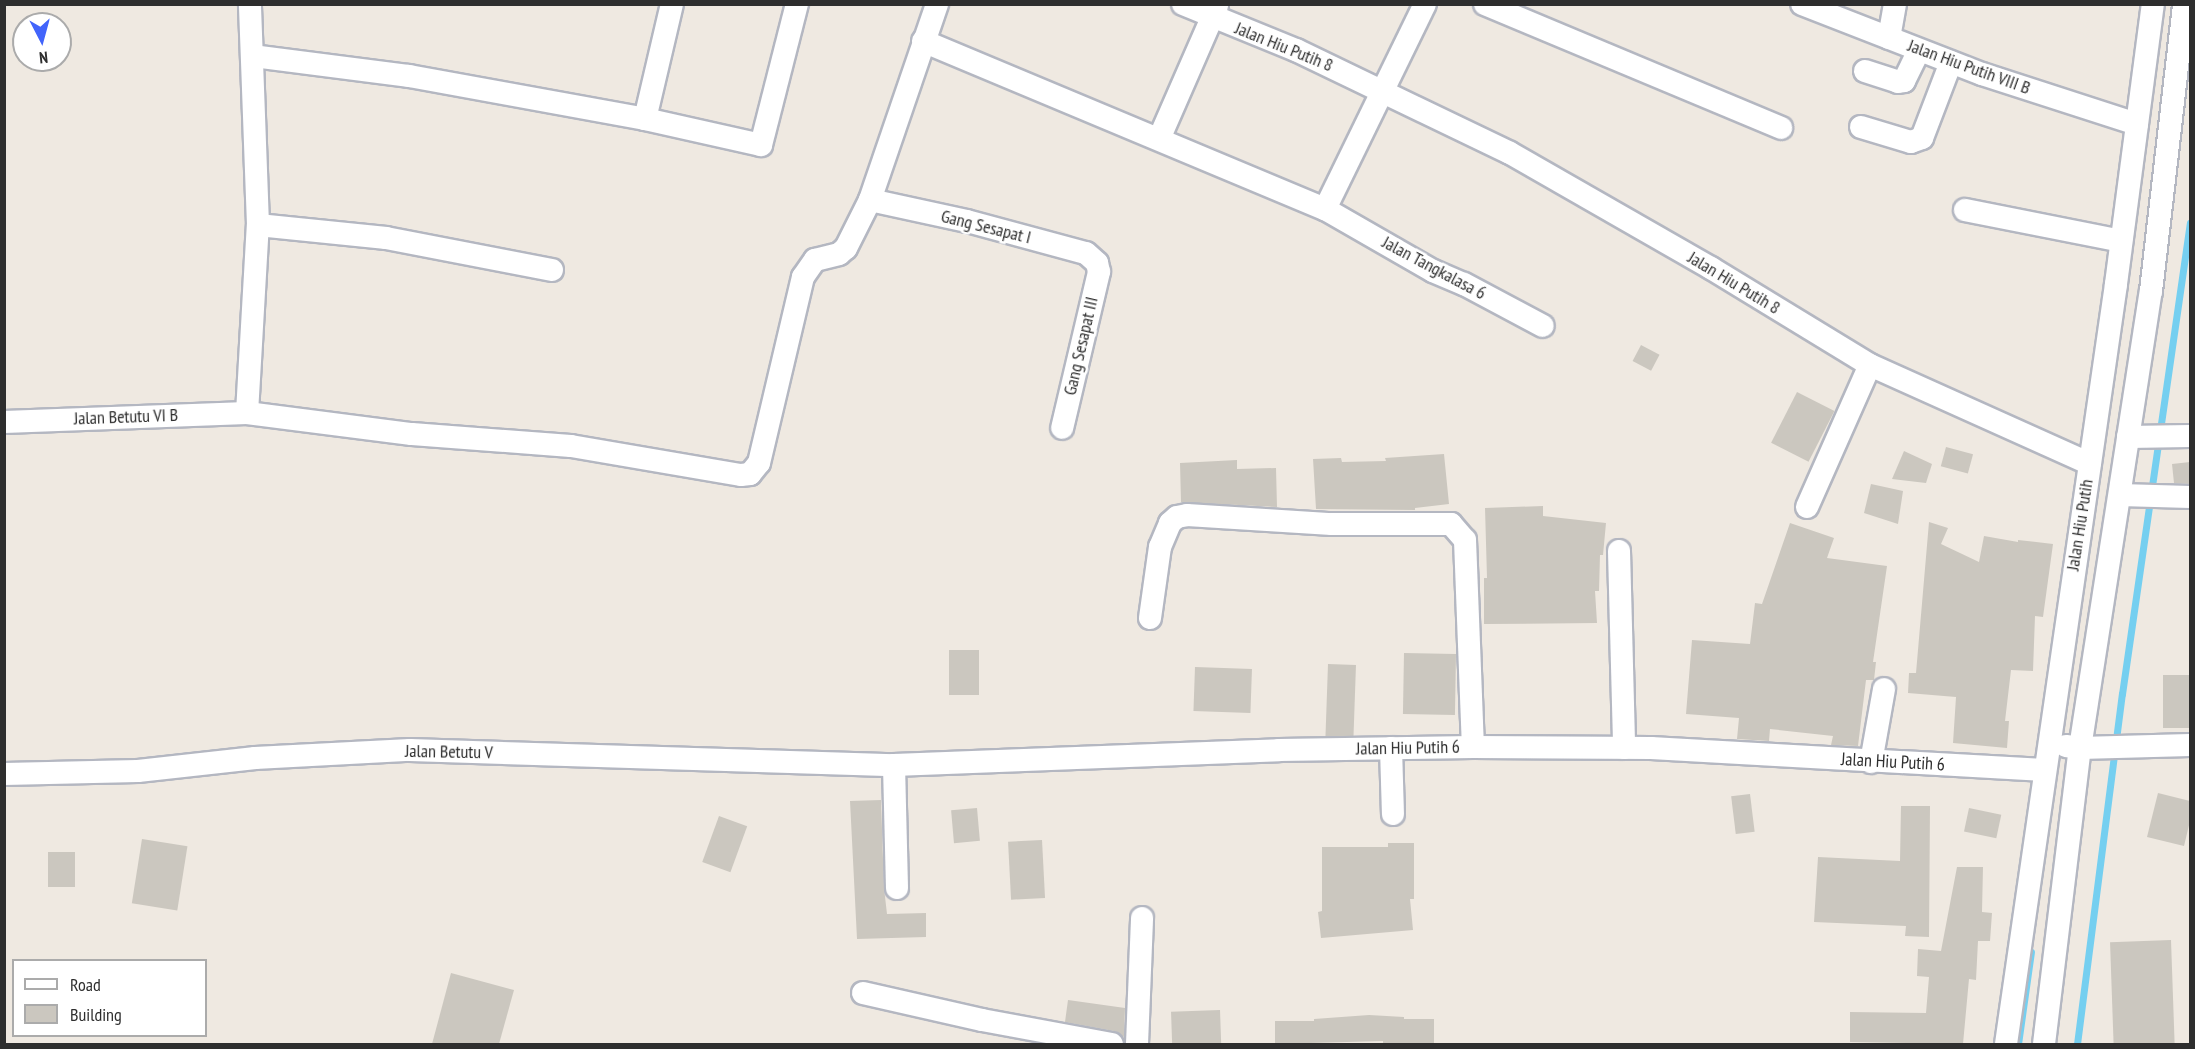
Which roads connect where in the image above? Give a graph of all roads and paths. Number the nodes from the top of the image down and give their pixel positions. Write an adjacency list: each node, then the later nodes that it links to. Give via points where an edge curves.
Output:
1 (250, 4): 16 (street)
2 (672, 4): 20 (street)
3 (796, 4): 20 (street, via 761,145)
4 (937, 4): 14 (street)
5 (1183, 4): 12 (street, Jalan Hiu Putih 8)
6 (1425, 4): 19 (street)
7 (1485, 4): 23 (street)
8 (1802, 4): 13 (street, Jalan Hiu Putih VIII B)
9 (1895, 4): 13 (street)
10 (2153, 4): 21 (street, Jalan Hiu Putih)
11 (2184, 4): 33 (street, Jalan Hiu Putih)
12 (1214, 11): 19 (street, Jalan Hiu Putih 8); 24 (street)
13 (1889, 38): 15 (street, Jalan Hiu Putih VIII B)
14 (923, 41): 24 (street, Jalan Tangkalasa 6); 25 (street)
15 (1920, 50): 17 (street, Jalan Hiu Putih VIII B); 18 (street, via 1904,81)
16 (253, 56): 20 (street, via 409,76); 28 (street)
17 (1951, 62): 21 (street, Jalan Hiu Putih VIII B); 22 (street, via 1922,138 1911,142)
18 (1865, 72)
19 (1384, 90): 26 (street); 35 (street, Jalan Hiu Putih 8, via 1510,153)
20 (645, 119)
21 (2137, 124): 29 (street, Jalan Hiu Putih)
22 (1861, 127)
23 (1781, 128)
24 (1159, 139): 26 (street, Jalan Tangkalasa 6)
25 (870, 200): 30 (street, Gang Sesapat I, via 1086,253); 36 (street, Jalan Betutu VI B, via 846,248 839,254 815,260 803,277 759,463 750,474 572,446 412,434)
26 (1325, 209): 34 (street, Jalan Tangkalasa 6, via 1433,271)
27 (1965, 210): 29 (street)
28 (258, 225): 31 (street, via 386,238); 36 (street)
29 (2121, 241): 32 (street, Jalan Hiu Putih)
30 (1098, 263): 38 (street, Gang Sesapat III)
31 (552, 270)
32 (2116, 284): 33 (street); 41 (street, Jalan Hiu Putih)
33 (2151, 291): 39 (street, Jalan Hiu Putih)
34 (1543, 326)
35 (1870, 365): 41 (street, Jalan Hiu Putih 8); 44 (street)
36 (247, 413): 37 (street, Jalan Betutu VI B)
37 (4, 422)
38 (1062, 428)
39 (2128, 436): 40 (street); 42 (street, Jalan Hiu Putih)
40 (2190, 436)
41 (2090, 464): 48 (street, Jalan Hiu Putih)
42 (2120, 495): 43 (street); 53 (street, Jalan Hiu Putih)
43 (2190, 496)
44 (1808, 507)
45 (1619, 551): 52 (street)
46 (1150, 618): 50 (street, via 1160,547 1170,523 1177,517 1187,514 1332,524 1451,524 1465,540)
47 (1884, 689): 54 (street)
48 (2048, 743): 53 (street); 56 (street, Jalan Hiu Putih)
49 (2190, 745): 53 (street)
50 (1473, 747): 51 (street, Jalan Hiu Putih 6); 52 (street, Jalan Hiu Putih 6)
51 (1392, 748): 55 (street, Jalan Hiu Putih 6); 58 (street)
52 (1624, 748): 54 (street, Jalan Hiu Putih 6)
53 (2080, 748): 65 (street, Jalan Hiu Putih)
54 (1871, 762): 56 (street, Jalan Hiu Putih 6)
55 (894, 765): 57 (street, Jalan Betutu V, via 411,750 255,758 138,771); 59 (street)
56 (2044, 770): 64 (street, Jalan Hiu Putih)
57 (4, 774)
58 (1393, 814)
59 (897, 888)
60 (1142, 918): 63 (street)
61 (863, 993): 62 (street)
62 (1112, 1044)
63 (1137, 1044)
64 (2006, 1044)
65 (2044, 1044)

